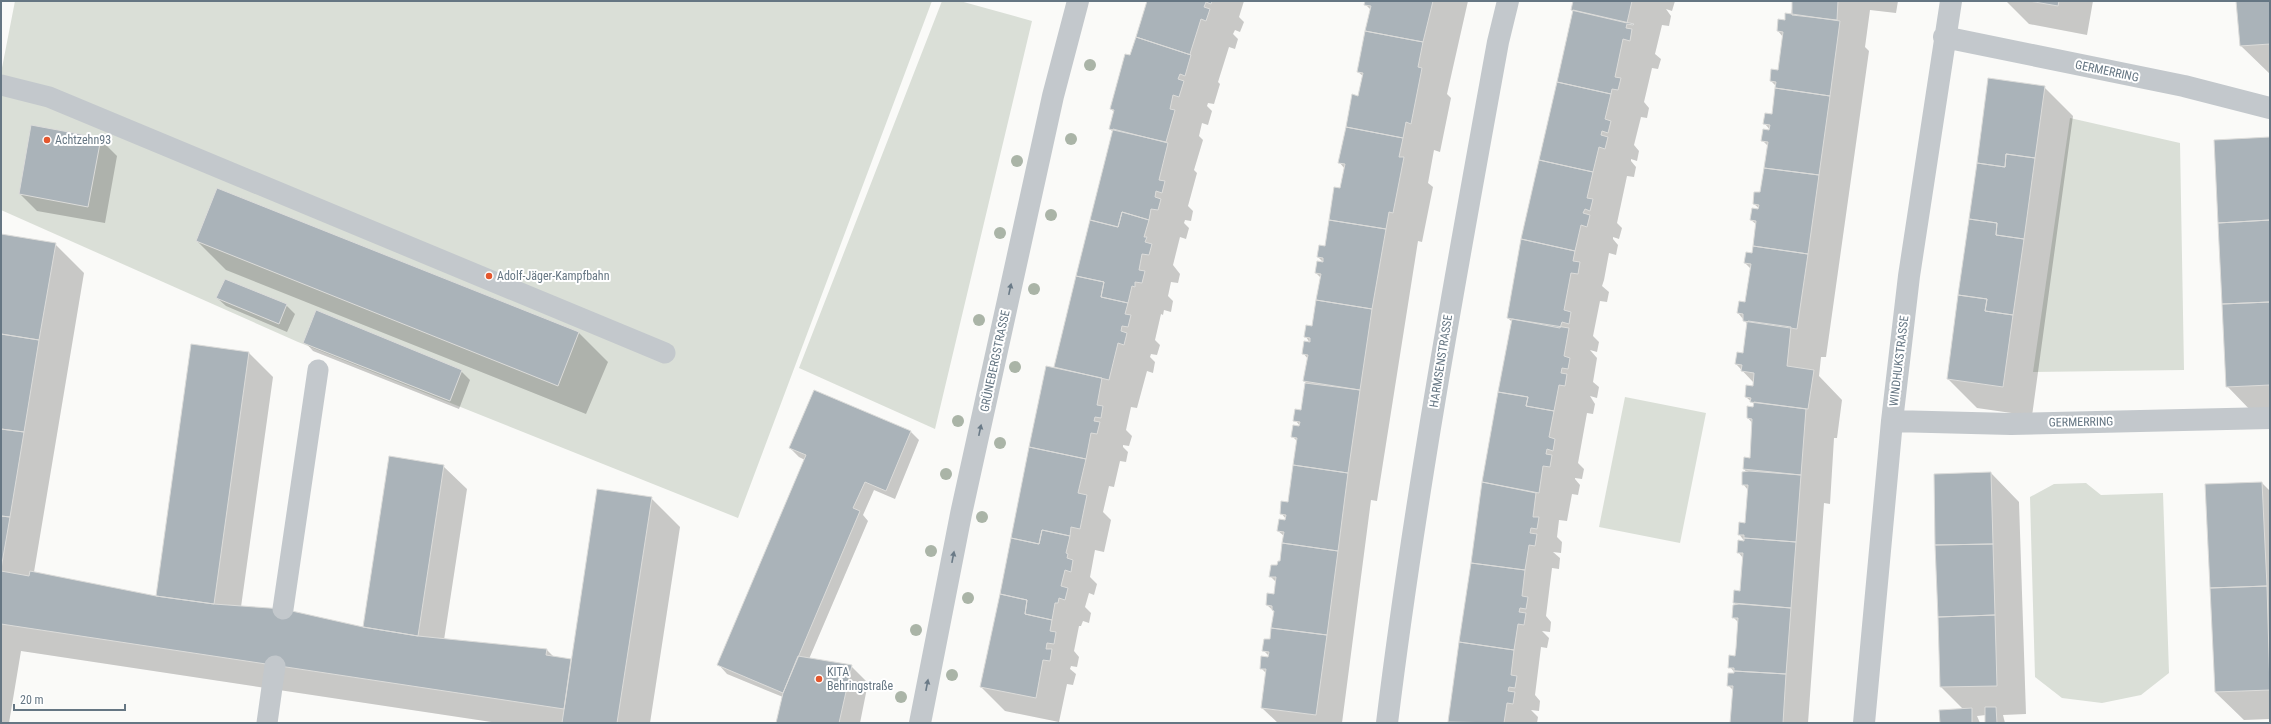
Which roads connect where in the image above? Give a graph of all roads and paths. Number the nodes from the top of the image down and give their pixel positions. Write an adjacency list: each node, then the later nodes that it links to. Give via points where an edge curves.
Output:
1 (1078, 1): 14 (street, GRÜNEBERGSTRASSE, one-way to 1, via 961,514 1053,96)
2 (1508, 1): 15 (street, HARMSENSTRASSE, via 1472,181 1441,363 1403,597)
3 (1950, 1): 4 (street, WINDHUKSTRASSE)
4 (1944, 38): 6 (street, GERMERRING, via 2184,86); 10 (street, WINDHUKSTRASSE, via 1908,276)
5 (1, 85): 7 (lane, via 49,97)
6 (2270, 108)
7 (665, 353)
8 (318, 370): 11 (lane)
9 (2270, 418): 10 (street, GERMERRING, via 2011,424)
10 (1892, 421): 16 (street, WINDHUKSTRASSE)
11 (283, 609)
12 (275, 666): 13 (lane)
13 (267, 723)
14 (920, 723)
15 (1387, 723)
16 (1864, 723)

